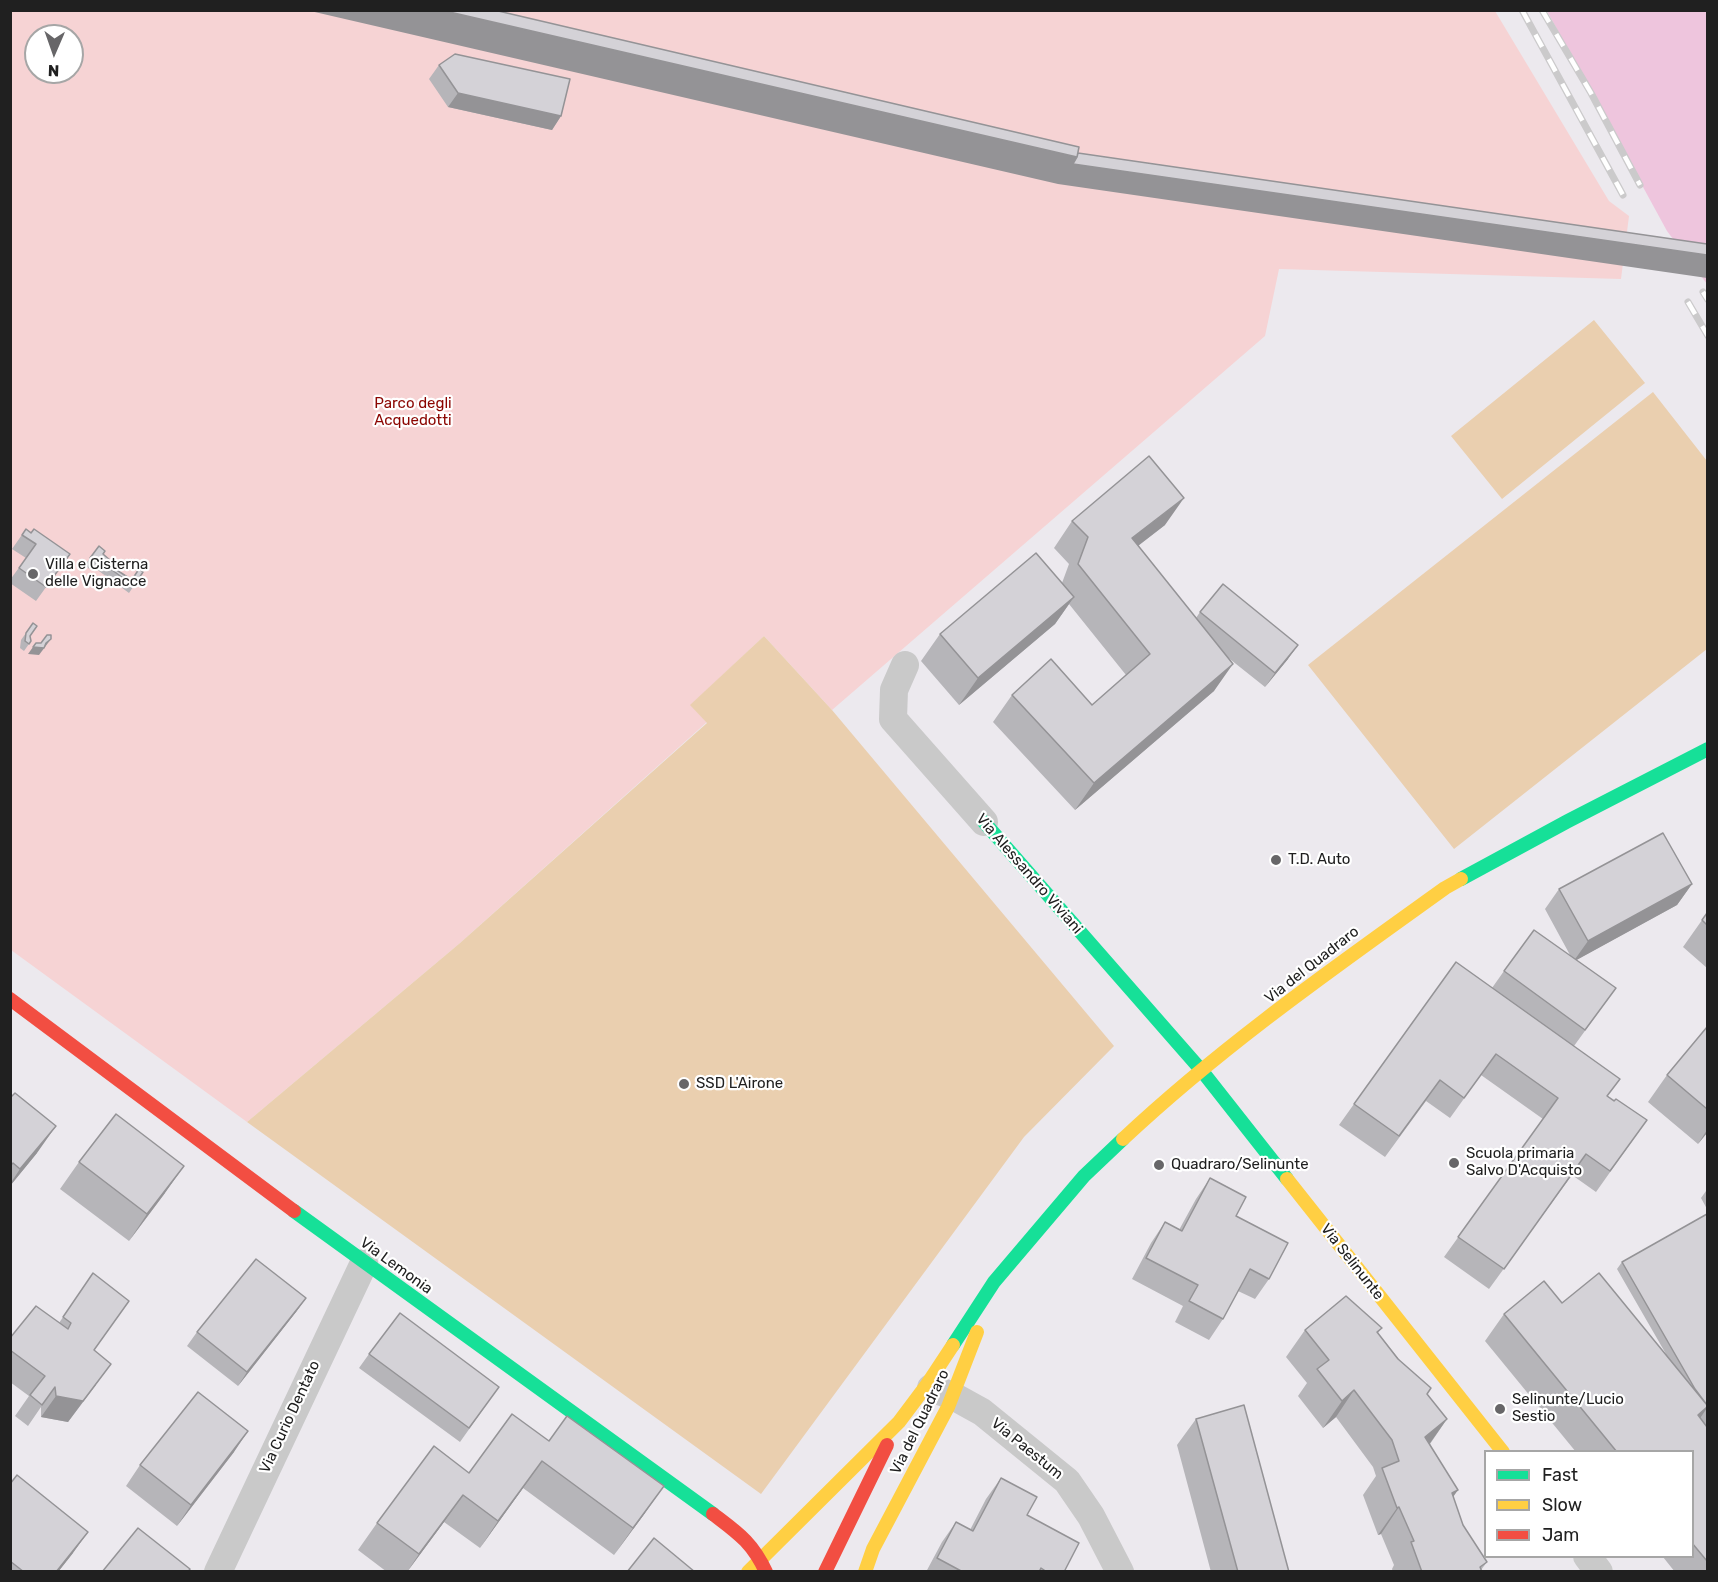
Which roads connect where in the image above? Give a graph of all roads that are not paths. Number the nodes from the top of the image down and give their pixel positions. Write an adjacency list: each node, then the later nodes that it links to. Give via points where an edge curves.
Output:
1 (905, 665): 3 (street, Via Alessandro Viviani, via 894,690 893,719)
2 (1707, 749): 5 (street, Via del Quadraro, via 1445,888)
3 (984, 822): 5 (street, Via Alessandro Viviani)
4 (13, 1007): 6 (street, Via Lemonia)
5 (1202, 1071): 7 (street, Via del Quadraro, via 1169,1096 1084,1176); 11 (street, Via Selinunte)
6 (364, 1263): 13 (street, Via Lemonia, via 744,1537); 14 (street, Via Curio Dentato)
7 (994, 1282): 8 (street, Via del Quadraro); 9 (street, Via del Quadraro)
8 (926, 1386): 9 (street, Via Paestum); 10 (street, Via del Quadraro)
9 (953, 1396): 16 (street, Via del Quadraro, via 873,1549); 17 (street, Via Paestum, via 982,1412 1067,1480)
10 (899, 1422): 13 (street, Via del Quadraro); 15 (street, Via del Quadraro)
11 (1501, 1450)
12 (1588, 1558): 18 (street)
13 (757, 1568)
14 (218, 1572)
15 (825, 1572)
16 (865, 1572)
17 (1120, 1572)
18 (1599, 1572)

